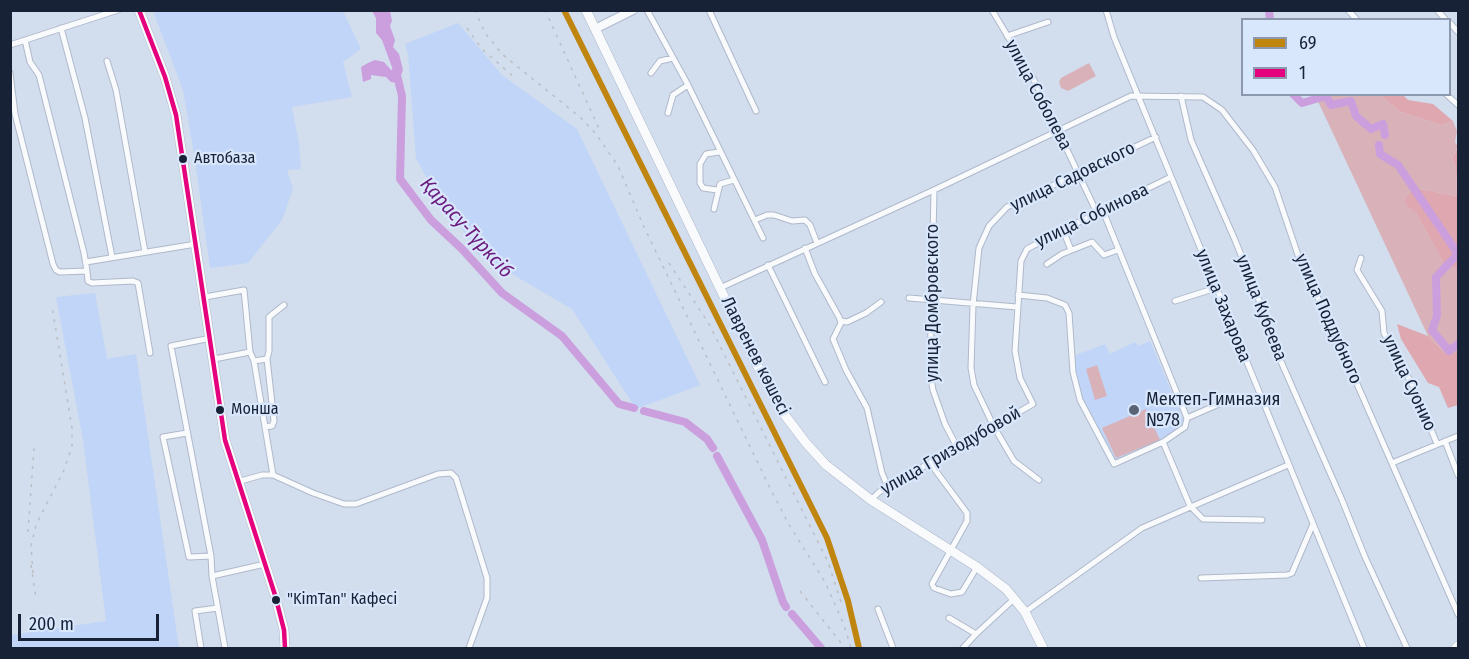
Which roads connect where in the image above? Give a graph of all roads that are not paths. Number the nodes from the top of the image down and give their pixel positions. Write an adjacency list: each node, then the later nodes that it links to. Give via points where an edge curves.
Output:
1 (118, 10): 10 (street)
2 (139, 10): 38 (main road, via 176,115)
3 (586, 10): 11 (main road, Лавренев көшесі)
4 (633, 10): 11 (street)
5 (647, 10): 15 (street)
6 (709, 10): 22 (street)
7 (992, 10): 12 (street, улица Соболева)
8 (1106, 10): 20 (street, улица Захарова)
9 (1048, 22): 12 (street)
10 (61, 28): 13 (street); 43 (street, via 85,118)
11 (595, 29): 49 (main road, Лавренев көшесі)
12 (1007, 36): 24 (street, улица Соболева)
13 (25, 40): 14 (street); 45 (street, via 30,62 39,75)
14 (10, 45)
15 (673, 58): 18 (street, via 660,61); 19 (street)
16 (107, 61): 42 (street, via 116,90)
17 (10, 73): 48 (street, via 15,114 53,264 60,272)
18 (651, 73)
19 (688, 85): 23 (street, via 673,95); 26 (street)
20 (1139, 95): 21 (street, улица Поддубного); 24 (street, улица Домбровского); 25 (street, улица Захарова)
21 (1181, 96): 80 (street, улица Поддубного, via 1203,97 1222,110 1264,166 1301,264); 112 (street, улица Кубеева, via 1191,140 1235,240 1279,357)
22 (756, 111)
23 (668, 113)
24 (1059, 130): 27 (street, улица Соболева); 31 (street, улица Домбровского)
25 (1156, 137): 27 (street, улица Садовского); 28 (street, улица Захарова)
26 (719, 152): 29 (street); 30 (street, via 706,154 700,164 703,188)
27 (1078, 173): 33 (street, улица Соболева); 58 (street, улица Садовского, via 1007,207 989,226 979,248)
28 (1171, 177): 33 (street, улица Собинова); 50 (street, улица Захарова)
29 (734, 180): 30 (street, via 720,184); 34 (street)
30 (717, 190): 32 (street)
31 (934, 190): 37 (street, улица Домбровского); 56 (street, улица Домбровского)
32 (714, 209)
33 (1100, 212): 35 (street, улица Собинова); 41 (street, улица Соболева)
34 (755, 220): 36 (street); 37 (street, via 774,215 792,221 805,220)
35 (1063, 230): 40 (street); 51 (street, улица Собинова, via 1024,252)
36 (763, 238)
37 (817, 243): 39 (street, улица Домбровского)
38 (196, 244): 42 (street); 52 (main road)
39 (805, 248): 47 (street, улица Домбровского); 60 (street)
40 (1071, 250): 41 (street, via 1092,242 1104,255); 46 (street)
41 (1118, 250): 70 (street, улица Соболева)
42 (145, 252): 43 (street)
43 (112, 257): 45 (street)
44 (1361, 258): 77 (street, улица Суонио, via 1357,270 1382,312 1384,333 1414,388)
45 (86, 262): 48 (street)
46 (1047, 264)
47 (768, 265): 49 (street, улица Домбровского); 67 (street)
48 (87, 271): 63 (street, via 92,284 133,280 138,284)
49 (720, 288): 87 (main road, Лавренев көшесі, via 784,414 826,465)
50 (1216, 288): 54 (street); 81 (street, улица Захарова)
51 (1018, 295): 59 (street, улица Собинова); 76 (street, via 1047,298 1065,305 1080,400 1114,464)
52 (205, 297): 61 (main road); 62 (street, via 244,290)
53 (909, 298): 56 (street)
54 (1175, 301)
55 (880, 302): 60 (street, via 866,313 847,322)
56 (931, 302): 58 (street); 78 (street, улица Домбровского, via 933,390)
57 (284, 305): 65 (street, via 269,317)
58 (973, 305): 59 (street); 72 (street, улица Садовского, via 971,368 974,385)
59 (1017, 308): 69 (street, улица Собинова, via 1016,363)
60 (840, 321): 86 (street, via 832,339 867,408)
61 (211, 338): 64 (main road); 73 (street, via 171,346)
62 (250, 352): 64 (street); 66 (street)
63 (150, 353)
64 (214, 359): 85 (main road, via 225,440)
65 (267, 359): 66 (street); 71 (street, via 274,424)
66 (254, 361): 71 (street)
67 (825, 382)
68 (1235, 397): 70 (street)
69 (1033, 404): 72 (street, улица Гризодубовой)
70 (1187, 418): 76 (street, via 1185,427)
71 (265, 427): 82 (street)
72 (994, 427): 78 (street, улица Гризодубовой); 84 (street, улица Садовского, via 1014,460)
73 (187, 433): 92 (street); 92 (street, via 163,437 189,557)
74 (1458, 436): 75 (street)
75 (1445, 441): 77 (street); 83 (street, улица Суонио)
76 (1163, 442): 88 (street)
77 (1437, 444): 80 (street)
78 (957, 447): 79 (street, улица Гризодубовой)
79 (930, 463): 86 (street, улица Гризодубовой); 91 (street, via 967,513 967,521)
80 (1392, 463): 101 (street, улица Поддубного)
81 (1288, 465): 88 (street); 90 (street, улица Захарова)
82 (273, 475): 85 (street); 107 (street, via 344,504 356,504 438,474 451,473 456,478 487,578 487,598)
83 (1458, 475)
84 (1039, 480)
85 (237, 482): 93 (main road)
86 (888, 487): 87 (street, улица Гризодубовой)
87 (871, 500): 91 (main road, Лавренев көшесі)
88 (1190, 506): 89 (street, via 1205,519); 100 (street, via 1142,528)
89 (1262, 520)
90 (1313, 524): 96 (street, via 1292,573); 111 (street, улица Захарова)
91 (950, 550): 94 (main road, Лавренев көшесі); 94 (street, via 932,584 934,588 951,594 962,592)
92 (211, 556): 95 (street)
93 (265, 564): 95 (street); 106 (main road, via 284,630)
94 (977, 567): 97 (main road, Лавренев көшесі)
95 (212, 576): 98 (street)
96 (1201, 578)
97 (1015, 598): 100 (main road, Лавренев көшесі); 103 (street)
98 (218, 608): 104 (street, via 195,610); 105 (street)
99 (878, 609): 108 (street)
100 (1025, 612): 110 (main road, Лавренев көшесі)
101 (1458, 614)
102 (949, 618): 103 (street)
103 (975, 633): 109 (street)
104 (201, 648)
105 (225, 648)
106 (285, 648)
107 (469, 648)
108 (893, 648)
109 (963, 648)
110 (1043, 648)
111 (1364, 648)
112 (1407, 648)

